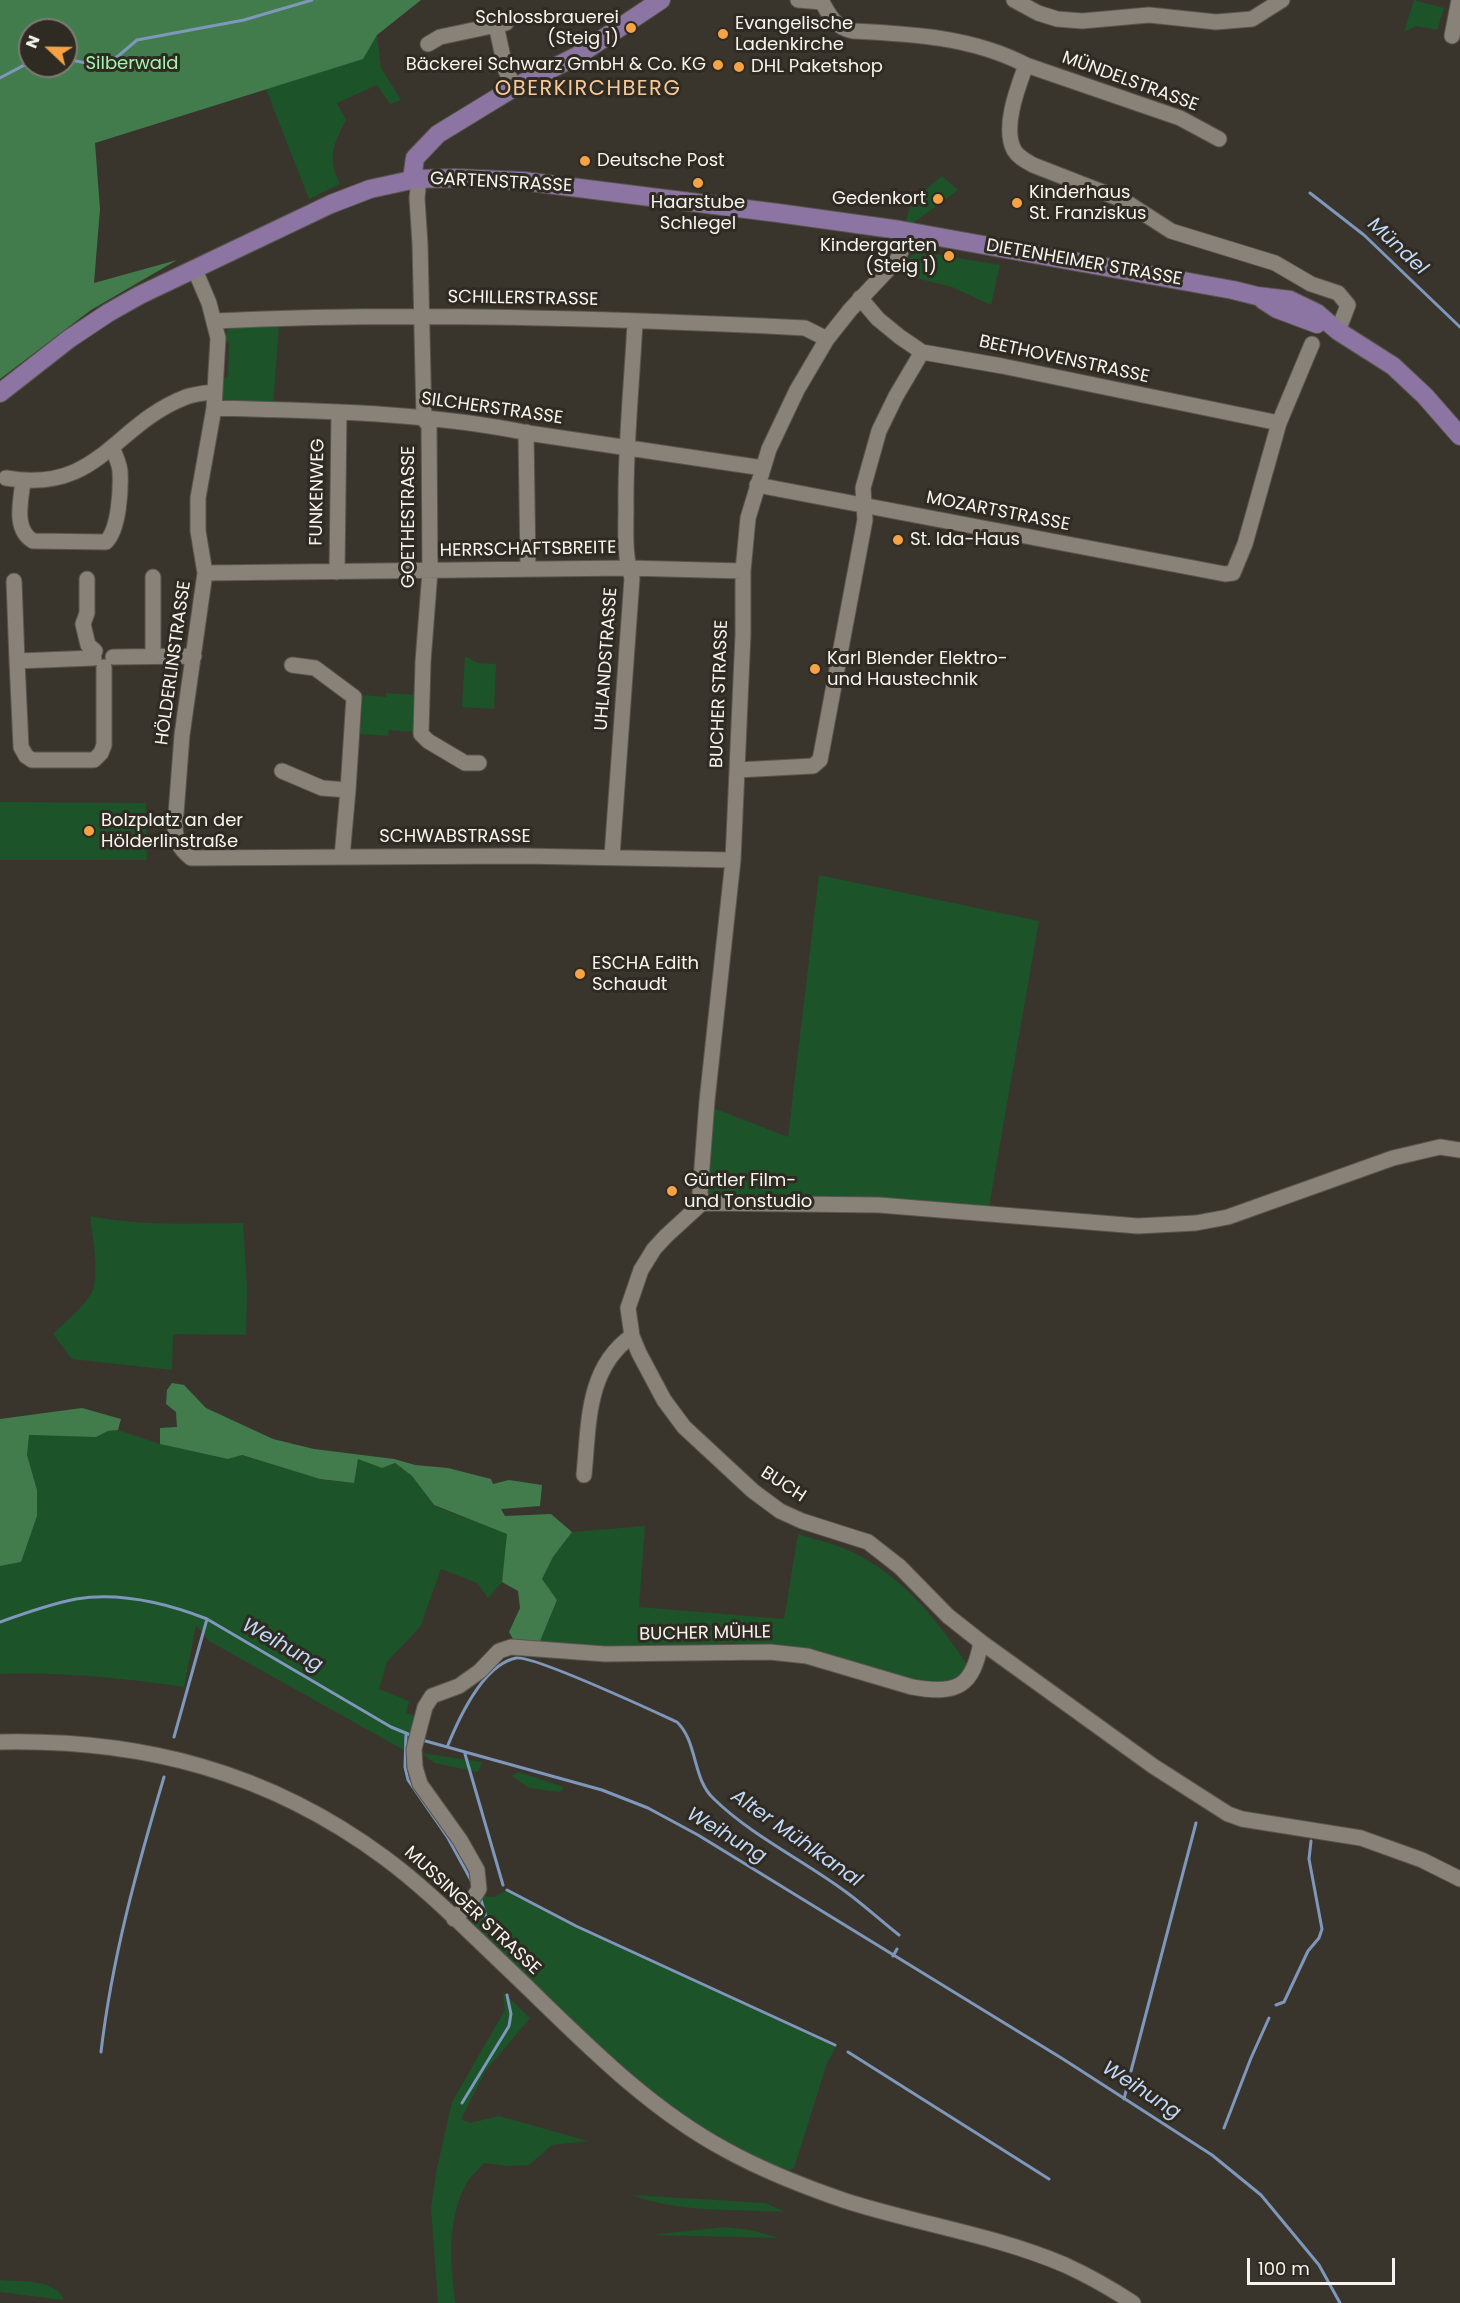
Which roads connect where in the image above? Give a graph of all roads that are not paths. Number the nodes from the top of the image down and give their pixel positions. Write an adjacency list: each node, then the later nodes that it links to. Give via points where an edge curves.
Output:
1 (661, 0): 10 (main road, via 577,56)
2 (798, 0): 6 (street)
3 (1014, 0): 4 (street, via 1057,20 1149,15 1216,22 1252,19)
4 (1282, 0)
5 (1459, 0): 7 (street)
6 (825, 1): 9 (street, MÜNDELSTRASSE, via 834,23 842,28 936,36 1006,55)
7 (1452, 36)
8 (428, 44): 10 (street, via 440,37 501,24 506,70)
9 (1026, 65): 11 (street, MÜNDELSTRASSE, via 1180,118); 21 (street, via 1015,96 1010,129 1014,149 1023,159 1123,200 1171,231 1275,263 1311,284 1338,293 1348,305)
10 (515, 87): 12 (main road)
11 (1219, 140)
12 (426, 147): 13 (main road, via 429,165); 14 (main road, via 413,163)
13 (447, 178): 14 (main road, GARTENSTRASSE); 15 (main road, GARTENSTRASSE, via 584,188)
14 (416, 179): 16 (main road, GARTENSTRASSE, via 370,189 331,204); 18 (street, GOETHESTRASSE)
15 (910, 232): 17 (street, BUCHER STRASSE, via 897,260); 21 (main road, DIETENHEIMER STRASSE, via 1290,300)
16 (195, 270): 19 (street, HÖLDERLINSTRASSE); 25 (main road, GARTENSTRASSE, via 108,313)
17 (860, 298): 22 (street, BUCHER STRASSE); 24 (street, BEETHOVENSTRASSE, via 878,319)
18 (421, 317): 19 (street, SCHILLERSTRASSE); 20 (street, SCHILLERSTRASSE); 28 (street, GOETHESTRASSE)
19 (215, 321): 26 (street, HÖLDERLINSTRASSE, via 218,338)
20 (634, 321): 22 (street, SCHILLERSTRASSE, via 804,328); 33 (street, UHLANDSTRASSE)
21 (1338, 331): 31 (main road, DIETENHEIMER STRASSE, via 1393,366)
22 (827, 339): 34 (street, BUCHER STRASSE, via 796,390)
23 (1312, 344): 29 (street)
24 (922, 352): 29 (street, BEETHOVENSTRASSE); 38 (street, via 879,431 863,488)
25 (0, 393)
26 (213, 400): 27 (street, SILCHERSTRASSE); 32 (street, SILCHERSTRASSE, via 185,397 144,420); 44 (street, HÖLDERLINSTRASSE, via 198,498 198,531)
27 (339, 412): 28 (street, SILCHERSTRASSE); 43 (street, FUNKENWEG)
28 (424, 419): 30 (street, SILCHERSTRASSE); 41 (street, GOETHESTRASSE, via 429,426)
29 (1279, 423): 38 (street, MOZARTSTRASSE, via 1233,573)
30 (526, 432): 33 (street, SILCHERSTRASSE); 40 (street)
31 (1460, 435)
32 (112, 448): 36 (street, SILCHERSTRASSE, via 72,475); 36 (street, via 120,470 115,528 106,542 33,541 26,537 20,525)
33 (626, 448): 34 (street, SILCHERSTRASSE); 39 (street, UHLANDSTRASSE)
34 (763, 468): 37 (street, BUCHER STRASSE)
35 (6, 478): 36 (street, SILCHERSTRASSE)
36 (23, 481)
37 (757, 485): 38 (street, MOZARTSTRASSE); 42 (street, BUCHER STRASSE, via 745,532)
38 (866, 506): 54 (street, via 820,760 813,766)
39 (628, 568): 40 (street, HERRSCHAFTSBREITE); 42 (street, HERRSCHAFTSBREITE); 58 (street, UHLANDSTRASSE, via 632,578)
40 (528, 569): 41 (street, HERRSCHAFTSBREITE)
41 (430, 571): 43 (street, HERRSCHAFTSBREITE); 53 (street, GOETHESTRASSE, via 421,734 465,763)
42 (743, 571): 54 (street, BUCHER STRASSE)
43 (336, 572): 44 (street, HERRSCHAFTSBREITE)
44 (205, 573): 49 (street, HÖLDERLINSTRASSE)
45 (153, 577): 48 (street)
46 (87, 579): 50 (street, via 87,613 83,624 88,645)
47 (14, 581): 51 (street)
48 (153, 656): 49 (street); 50 (street)
49 (194, 656): 57 (street, HÖLDERLINSTRASSE, via 182,735 175,827)
50 (102, 658): 51 (street); 51 (street, via 104,745 94,760 32,760 26,756 21,747)
51 (17, 661)
52 (292, 665): 56 (street, via 315,668 354,697)
53 (479, 764)
54 (737, 770): 60 (street, BUCHER STRASSE)
55 (282, 771): 56 (street, via 322,788)
56 (348, 790): 59 (street)
57 (181, 849): 59 (street, SCHWABSTRASSE, via 191,858)
58 (612, 856): 59 (street, SCHWABSTRASSE); 60 (street, SCHWABSTRASSE)
59 (342, 857)
60 (733, 860): 62 (street, BUCHER STRASSE, via 707,1101)
61 (1460, 1150): 62 (street, via 1440,1148 1393,1158 1228,1216 1173,1225 1138,1226 879,1205)
62 (702, 1203): 63 (street, BUCH, via 666,1236 641,1270 628,1308)
63 (632, 1336): 64 (street, via 608,1360 596,1384); 65 (street, BUCH, via 675,1417 753,1491 802,1521 868,1542)
64 (584, 1475)
65 (981, 1642): 67 (street, via 1153,1766 1228,1814 1361,1838 1422,1860); 68 (street, BUCHER MÜHLE, via 968,1680 958,1686 929,1690 807,1656 770,1652 605,1654 511,1647 499,1651 459,1686 432,1696 425,1707 414,1749 420,1784 477,1870 479,1889)
66 (0, 1742): 68 (street, MUSSINGER STRASSE, via 118,1747 163,1755 246,1780 361,1840 419,1885)
67 (1460, 1879)
68 (454, 1919): 69 (street, MUSSINGER STRASSE, via 644,2096 724,2149 792,2181 848,2201 1027,2251 1064,2265)
69 (1134, 2303)

